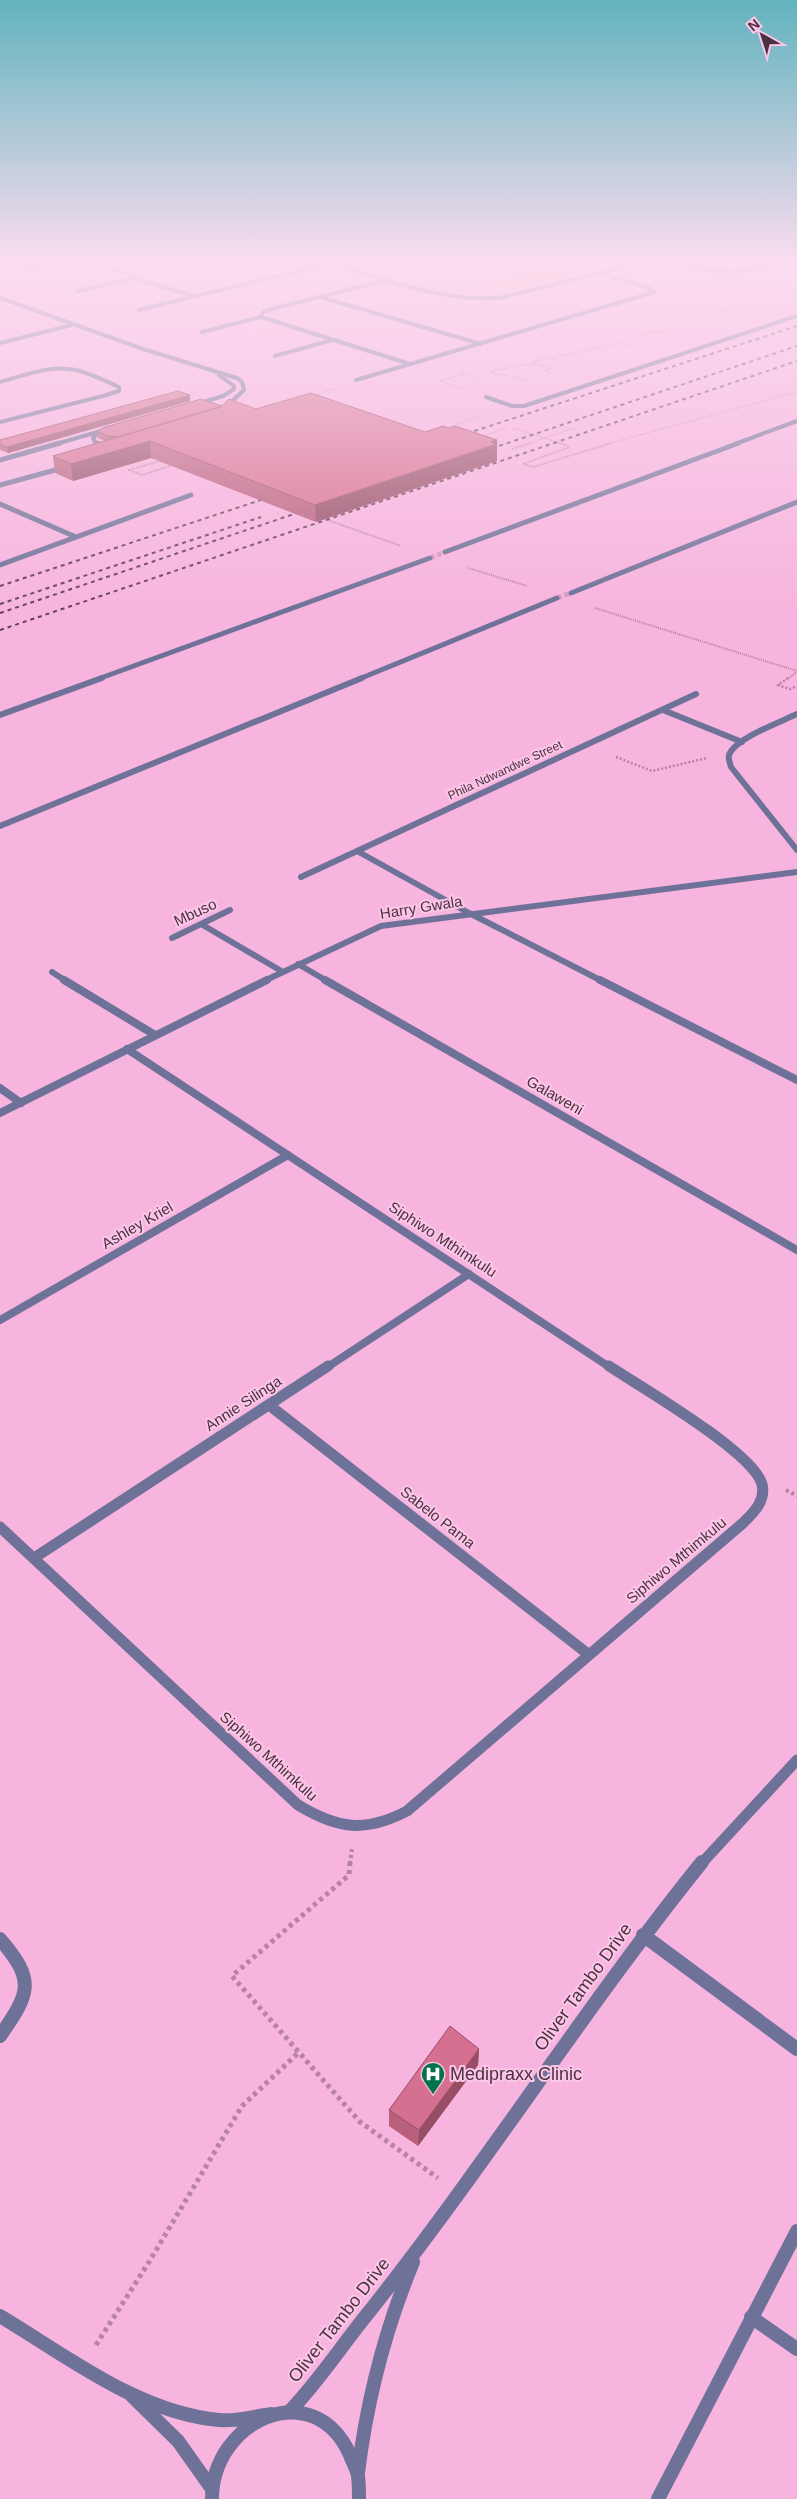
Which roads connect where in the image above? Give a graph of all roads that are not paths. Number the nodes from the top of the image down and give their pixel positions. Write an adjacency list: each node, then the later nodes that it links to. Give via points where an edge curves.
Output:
1 (22, 377): 8 (street)
2 (93, 377): 13 (street, via 119,387 119,391)
3 (221, 377): 10 (street, via 234,386 230,393)
4 (230, 377): 11 (street, via 245,386 230,403)
5 (367, 377): 7 (street)
6 (613, 377): 9 (street, via 524,406 512,406)
7 (356, 380)
8 (0, 382)
9 (486, 397)
10 (192, 405)
11 (226, 416)
12 (797, 421): 24 (street)
13 (0, 422)
14 (116, 427): 15 (street)
15 (101, 431): 16 (street, via 93,438 96,442); 17 (street)
16 (116, 448)
17 (0, 460)
18 (76, 464): 19 (street)
19 (0, 485)
20 (191, 495): 23 (street)
21 (797, 502): 27 (street)
22 (0, 504): 23 (street)
23 (76, 537): 26 (street)
24 (445, 552)
25 (430, 558): 32 (street)
26 (0, 564)
27 (571, 593)
28 (557, 598): 34 (street)
29 (696, 694): 30 (street, Phila Ndwandwe Street)
30 (662, 710): 33 (street); 36 (street, Phila Ndwandwe Street)
31 (797, 714): 33 (street)
32 (0, 715)
33 (742, 742): 35 (street, via 732,749 729,756 731,767)
34 (0, 826)
35 (797, 850)
36 (357, 851): 38 (street, Phila Ndwandwe Street); 40 (street)
37 (797, 872): 40 (street, Harry Gwala)
38 (301, 877)
39 (230, 910): 41 (street, Mbuso)
40 (469, 913): 43 (street, Harry Gwala, via 381,926); 48 (street)
41 (201, 924): 42 (street, Mbuso); 45 (street)
42 (172, 938)
43 (298, 964): 45 (street, Harry Gwala); 53 (street, Galaweni)
44 (52, 972): 46 (street)
45 (282, 972): 46 (street, Harry Gwala)
46 (155, 1035): 47 (street, Harry Gwala)
47 (127, 1049): 50 (street, Harry Gwala); 52 (street, Siphiwo Mthimkulu)
48 (797, 1080)
49 (0, 1088): 50 (street)
50 (21, 1103): 51 (street, Harry Gwala)
51 (0, 1114)
52 (288, 1155): 54 (street, Siphiwo Mthimkulu); 55 (street, Ashley Kriel)
53 (797, 1250)
54 (469, 1274): 56 (street, Annie Silinga); 59 (street, Siphiwo Mthimkulu, via 719,1439 756,1472 763,1487 759,1505 744,1523)
55 (0, 1320)
56 (269, 1405): 58 (street, Annie Silinga); 59 (street, Sabelo Pama)
57 (0, 1527): 58 (street, Siphiwo Mthimkulu)
58 (34, 1558): 59 (street, Siphiwo Mthimkulu, via 298,1805 316,1817 354,1828 390,1821 407,1811)
59 (588, 1654)
60 (797, 1760): 61 (street, Oliver Tambo Drive, via 714,1847)
61 (643, 1935): 64 (street); 66 (street, Oliver Tambo Drive)
62 (0, 1939): 63 (street, via 25,1972 25,1996)
63 (0, 2036)
64 (797, 2049)
65 (797, 2231): 68 (street)
66 (418, 2250): 71 (street, Oliver Tambo Drive, via 310,2390); 73 (street, Oliver Tambo Drive, via 393,2308 375,2367 362,2430)
67 (0, 2316): 70 (street)
68 (751, 2317): 69 (street); 76 (street)
69 (797, 2349)
70 (125, 2389): 72 (street, via 188,2415 220,2420); 74 (street, via 178,2441)
71 (289, 2412): 72 (street); 73 (street, via 320,2419 344,2442)
72 (272, 2414): 74 (street, via 243,2429 222,2455)
73 (358, 2474): 75 (street)
74 (212, 2494)
75 (359, 2499)
76 (658, 2499)

